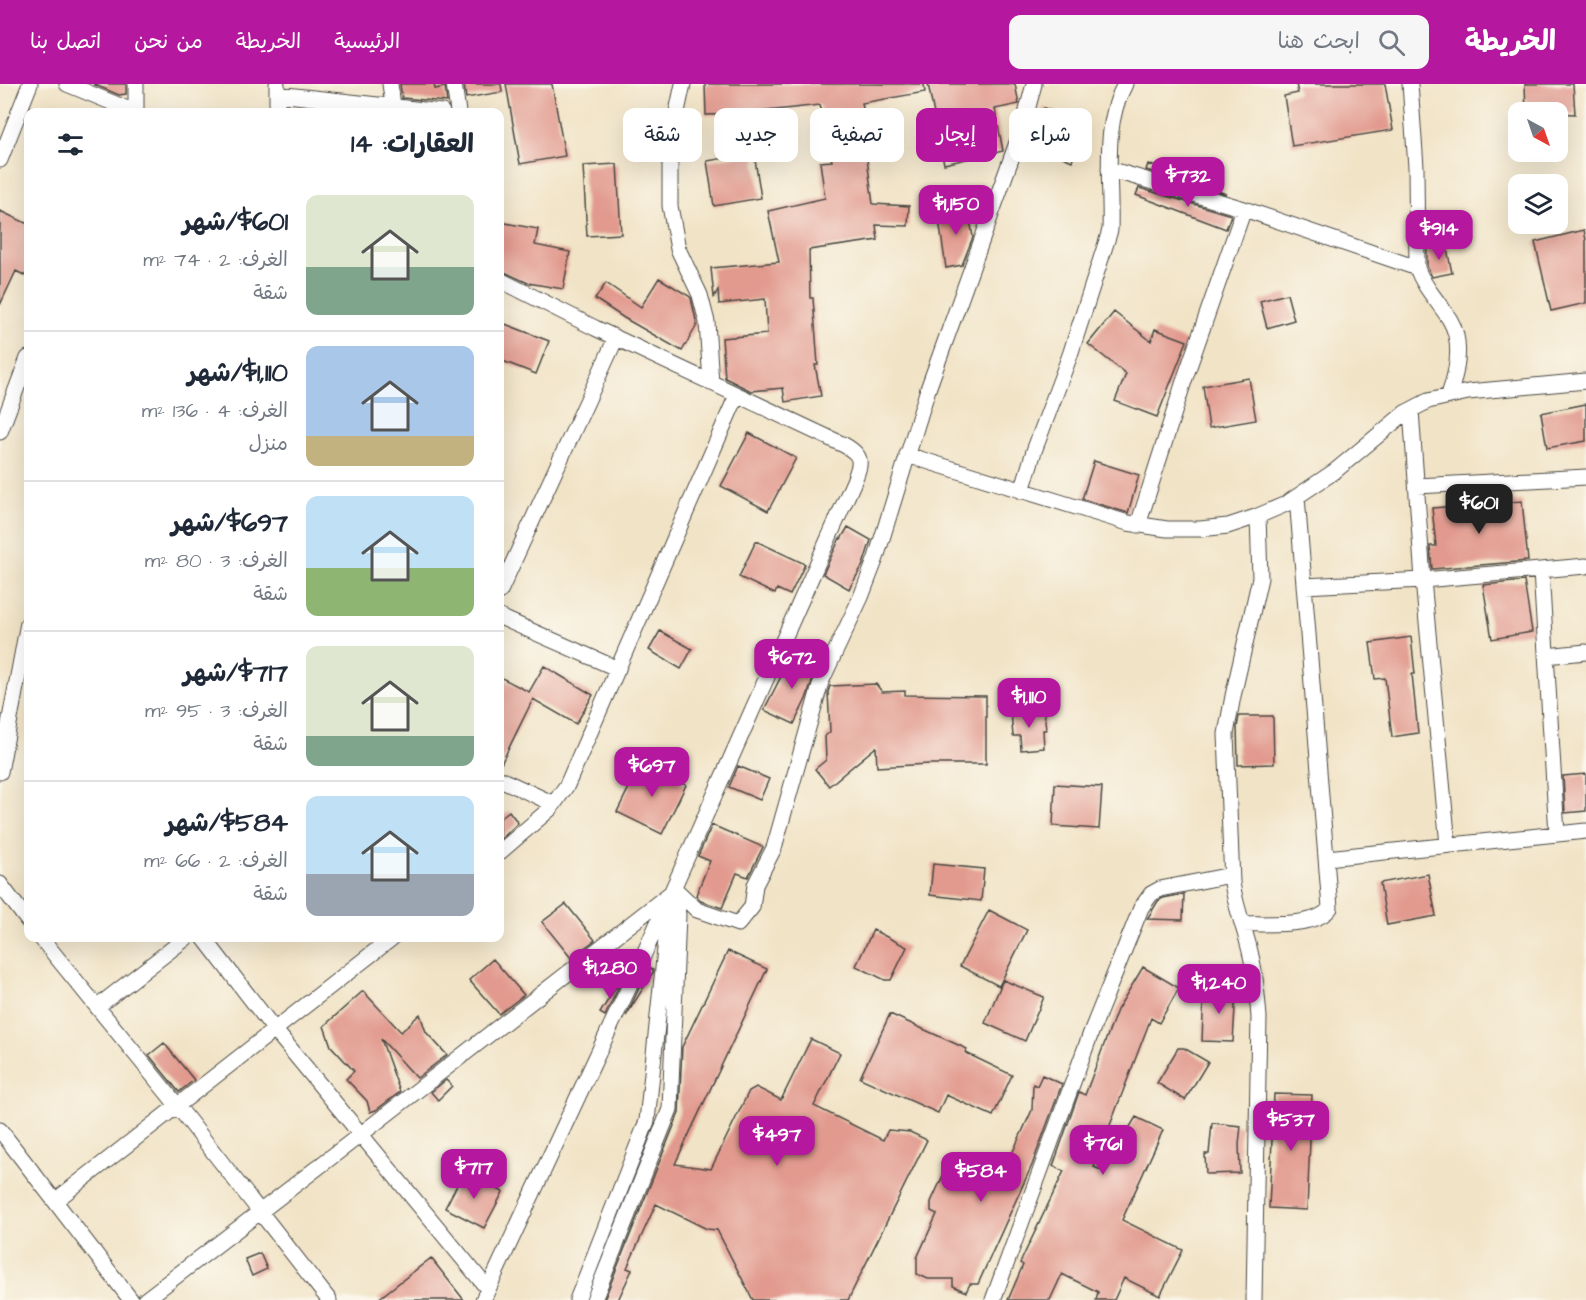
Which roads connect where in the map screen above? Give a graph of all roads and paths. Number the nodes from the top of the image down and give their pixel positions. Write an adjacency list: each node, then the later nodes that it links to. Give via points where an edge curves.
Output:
1 (30, 84): 17 (street)
2 (67, 84): 11 (street)
3 (136, 84): 12 (street)
4 (390, 84): 15 (street)
5 (454, 84): 16 (street)
6 (683, 84): 25 (street, via 670,144 670,206 678,249 708,322)
7 (1034, 84): 31 (street, via 1023,126)
8 (1125, 84): 18 (street, via 1113,121)
9 (1410, 84): 20 (street)
10 (277, 89): 13 (street); 14 (street)
11 (123, 108)
12 (133, 108)
13 (277, 108)
14 (388, 108)
15 (394, 108)
16 (457, 108)
17 (0, 160)
18 (1109, 169): 19 (street); 34 (street, via 1111,213 1107,240)
19 (1244, 209): 20 (street); 37 (street)
20 (1417, 268): 27 (street, via 1455,331 1456,369)
21 (504, 284): 22 (street)
22 (616, 338): 25 (street); 41 (street)
23 (24, 365): 28 (street)
24 (1586, 381): 27 (street)
25 (711, 383): 26 (street)
26 (737, 395): 47 (street); 58 (street, via 852,449 860,463)
27 (1449, 395): 29 (street)
28 (5, 400): 30 (street)
29 (1411, 410): 33 (street); 35 (street)
30 (0, 432)
31 (907, 455): 34 (street); 58 (street, via 872,568 821,682 780,830 755,885 752,907 738,924 697,910 678,892)
32 (1586, 477): 33 (street)
33 (1417, 486): 40 (street)
34 (1022, 490): 37 (street)
35 (1297, 497): 36 (street); 42 (street)
36 (1258, 516): 37 (street, via 1228,526 1200,529); 56 (street, via 1260,578 1226,734)
37 (1138, 525)
38 (1586, 566): 39 (street)
39 (1541, 571): 40 (street); 46 (street)
40 (1423, 580): 42 (street); 53 (street)
41 (504, 582)
42 (1304, 586): 55 (street)
43 (504, 619): 47 (street)
44 (24, 643): 48 (street)
45 (1586, 652): 46 (street)
46 (1546, 656): 52 (street)
47 (618, 669): 50 (street, via 567,785)
48 (0, 772)
49 (504, 781): 50 (street)
50 (554, 804): 54 (street)
51 (1586, 831): 52 (street)
52 (1557, 834): 53 (street)
53 (1448, 845): 55 (street)
54 (504, 849)
55 (1327, 858): 60 (street, via 1330,908 1325,913 1314,920)
56 (1231, 875): 60 (street); 80 (street, via 1160,889 1140,908)
57 (0, 884): 59 (street)
58 (672, 893): 68 (street); 69 (street, via 678,915 670,1109); 71 (street); 74 (street)
59 (24, 916)
60 (1242, 924): 81 (street, via 1256,981 1259,1017)
61 (44, 942): 65 (street)
62 (181, 942): 65 (street)
63 (207, 942): 66 (street)
64 (387, 942): 66 (street)
65 (97, 1007): 67 (street)
66 (274, 1029): 67 (street); 71 (street)
67 (176, 1105): 72 (street); 73 (street)
68 (647, 1121): 69 (street); 78 (street)
69 (663, 1127): 79 (street)
70 (0, 1130): 72 (street)
71 (360, 1135): 73 (street); 74 (street)
72 (55, 1201): 75 (street)
73 (261, 1212): 76 (street); 77 (street)
74 (485, 1294)
75 (131, 1300)
76 (145, 1300)
77 (328, 1300)
78 (577, 1300)
79 (594, 1300)
80 (993, 1300)
81 (1254, 1300)

